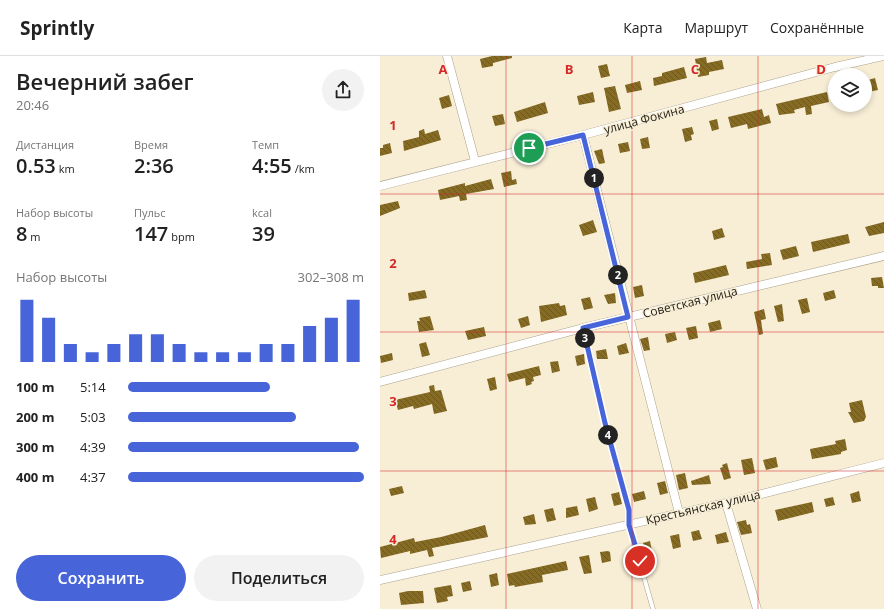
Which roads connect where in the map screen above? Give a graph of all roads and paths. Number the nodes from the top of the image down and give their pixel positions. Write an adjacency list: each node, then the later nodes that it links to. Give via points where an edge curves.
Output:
1 (447, 56): 4 (street)
2 (884, 56): 3 (street, улица Фокина)
3 (583, 135): 4 (street, улица Фокина); 7 (street)
4 (475, 161): 5 (street, улица Фокина)
5 (380, 186)
6 (884, 256): 7 (street, Советская улица)
7 (628, 317): 8 (street, Советская улица); 12 (street)
8 (583, 328): 9 (street, Советская улица); 13 (lane, via 629,510)
9 (380, 382)
10 (884, 463): 11 (street, Крестьянская улица)
11 (726, 503): 12 (street, Крестьянская улица); 16 (street)
12 (679, 513): 13 (street, Крестьянская улица)
13 (629, 525): 14 (street, Крестьянская улица); 15 (lane)
14 (380, 580)
15 (653, 609)
16 (756, 609)

